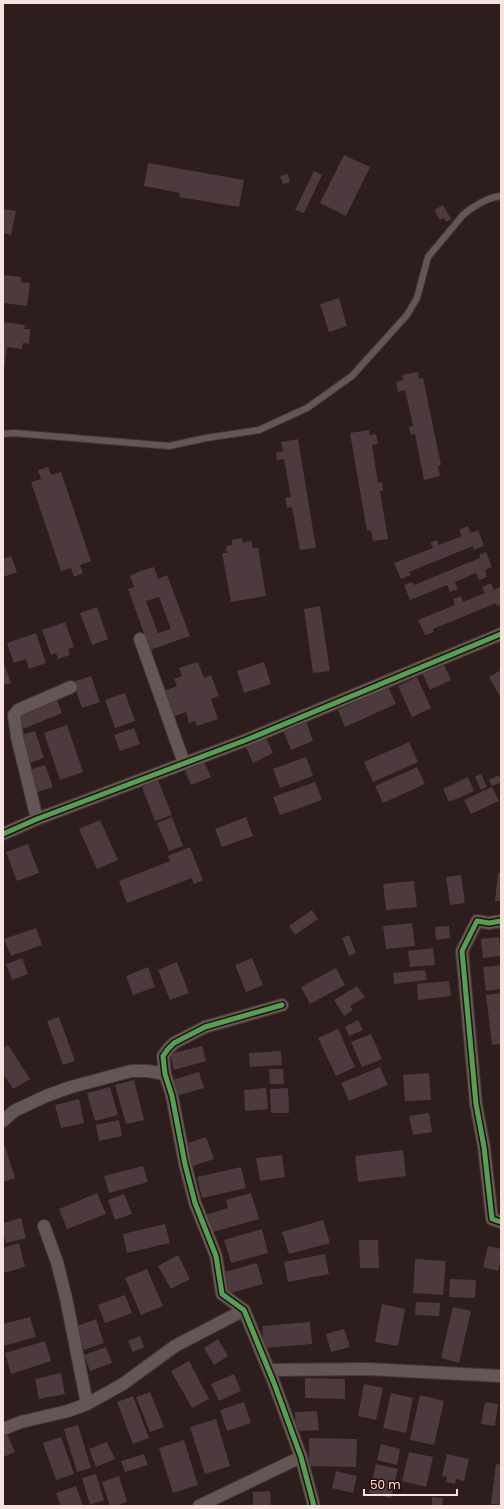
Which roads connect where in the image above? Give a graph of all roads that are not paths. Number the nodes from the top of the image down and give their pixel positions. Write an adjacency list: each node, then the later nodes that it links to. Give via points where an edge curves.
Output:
1 (501, 196): 2 (lane, via 470,209 463,215 428,257 417,298 407,315 352,376 306,408 259,430 169,446)
2 (3, 434)
3 (501, 634): 6 (street, via 246,740)
4 (140, 639): 6 (street)
5 (72, 687): 7 (street, via 18,710 14,715)
6 (184, 763): 7 (street)
7 (37, 819): 8 (street)
8 (3, 834)
9 (501, 921): 13 (street, via 477,921 462,951 476,1104 492,1219)
10 (282, 1005): 11 (street, via 205,1028 174,1043 163,1056)
11 (165, 1074): 12 (street, via 131,1071 71,1087 14,1111); 15 (street, via 172,1096 184,1164 216,1256 222,1294)
12 (3, 1121)
13 (501, 1222)
14 (44, 1226): 18 (street, via 66,1298)
15 (244, 1310): 16 (street); 18 (street, via 175,1346 123,1384)
16 (269, 1370): 17 (street, via 367,1369); 20 (street)
17 (501, 1376)
18 (87, 1404): 19 (street, via 21,1422)
19 (3, 1430)
20 (302, 1457): 21 (street); 22 (street)
21 (199, 1506)
22 (314, 1506)

